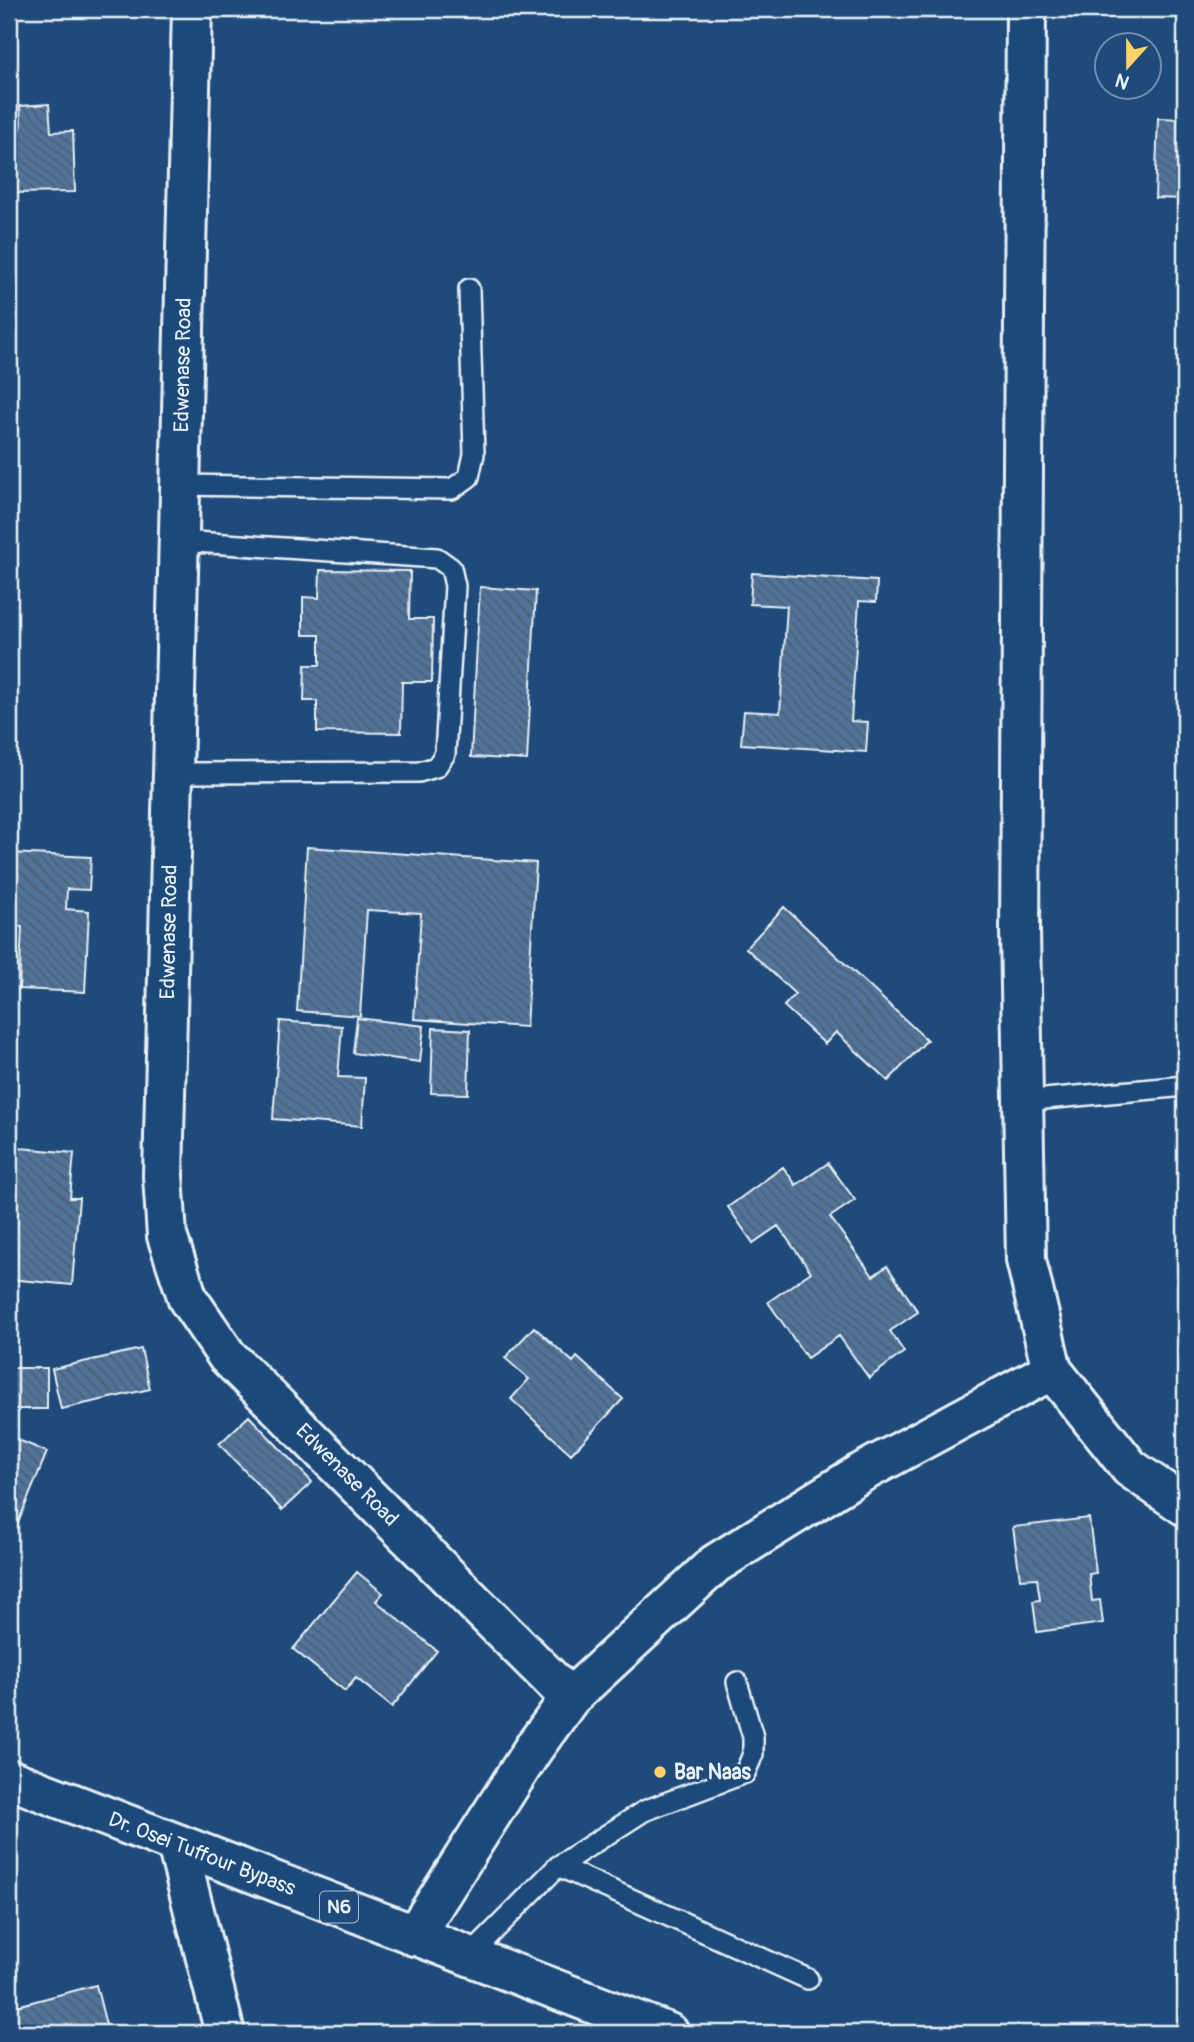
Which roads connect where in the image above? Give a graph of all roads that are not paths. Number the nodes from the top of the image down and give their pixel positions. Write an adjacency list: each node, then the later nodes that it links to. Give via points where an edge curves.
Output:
1 (192, 9): 4 (main road, Edwenase Road)
2 (1026, 9): 8 (main road, via 1020,917)
3 (469, 289): 4 (lane, via 474,454 469,477 452,489)
4 (180, 485): 5 (main road, Edwenase Road)
5 (179, 541): 6 (main road, Edwenase Road); 6 (lane, via 437,558 452,568 455,586 445,754 436,767 419,772)
6 (173, 773): 12 (main road, Edwenase Road, via 163,1176 167,1236 188,1299 227,1356)
7 (1185, 1086): 8 (lane)
8 (1023, 1101): 9 (main road, via 1026,1260)
9 (1052, 1370): 10 (main road, via 1130,1468); 12 (main road, via 859,1474 715,1564)
10 (1185, 1506)
11 (737, 1682): 15 (lane, via 753,1737 753,1754 745,1773 644,1811)
12 (570, 1698): 16 (main road)
13 (9, 1779): 14 (main road, Dr. Osei Tuffour Bypass / N6)
14 (177, 1844): 16 (main road, Dr. Osei Tuffour Bypass / N6); 19 (main road)
15 (558, 1866): 17 (lane); 18 (lane)
16 (414, 1936): 17 (main road, Dr. Osei Tuffour Bypass / N6)
17 (468, 1957): 20 (main road, Dr. Osei Tuffour Bypass / N6)
18 (808, 1979)
19 (225, 2033)
20 (669, 2033)

